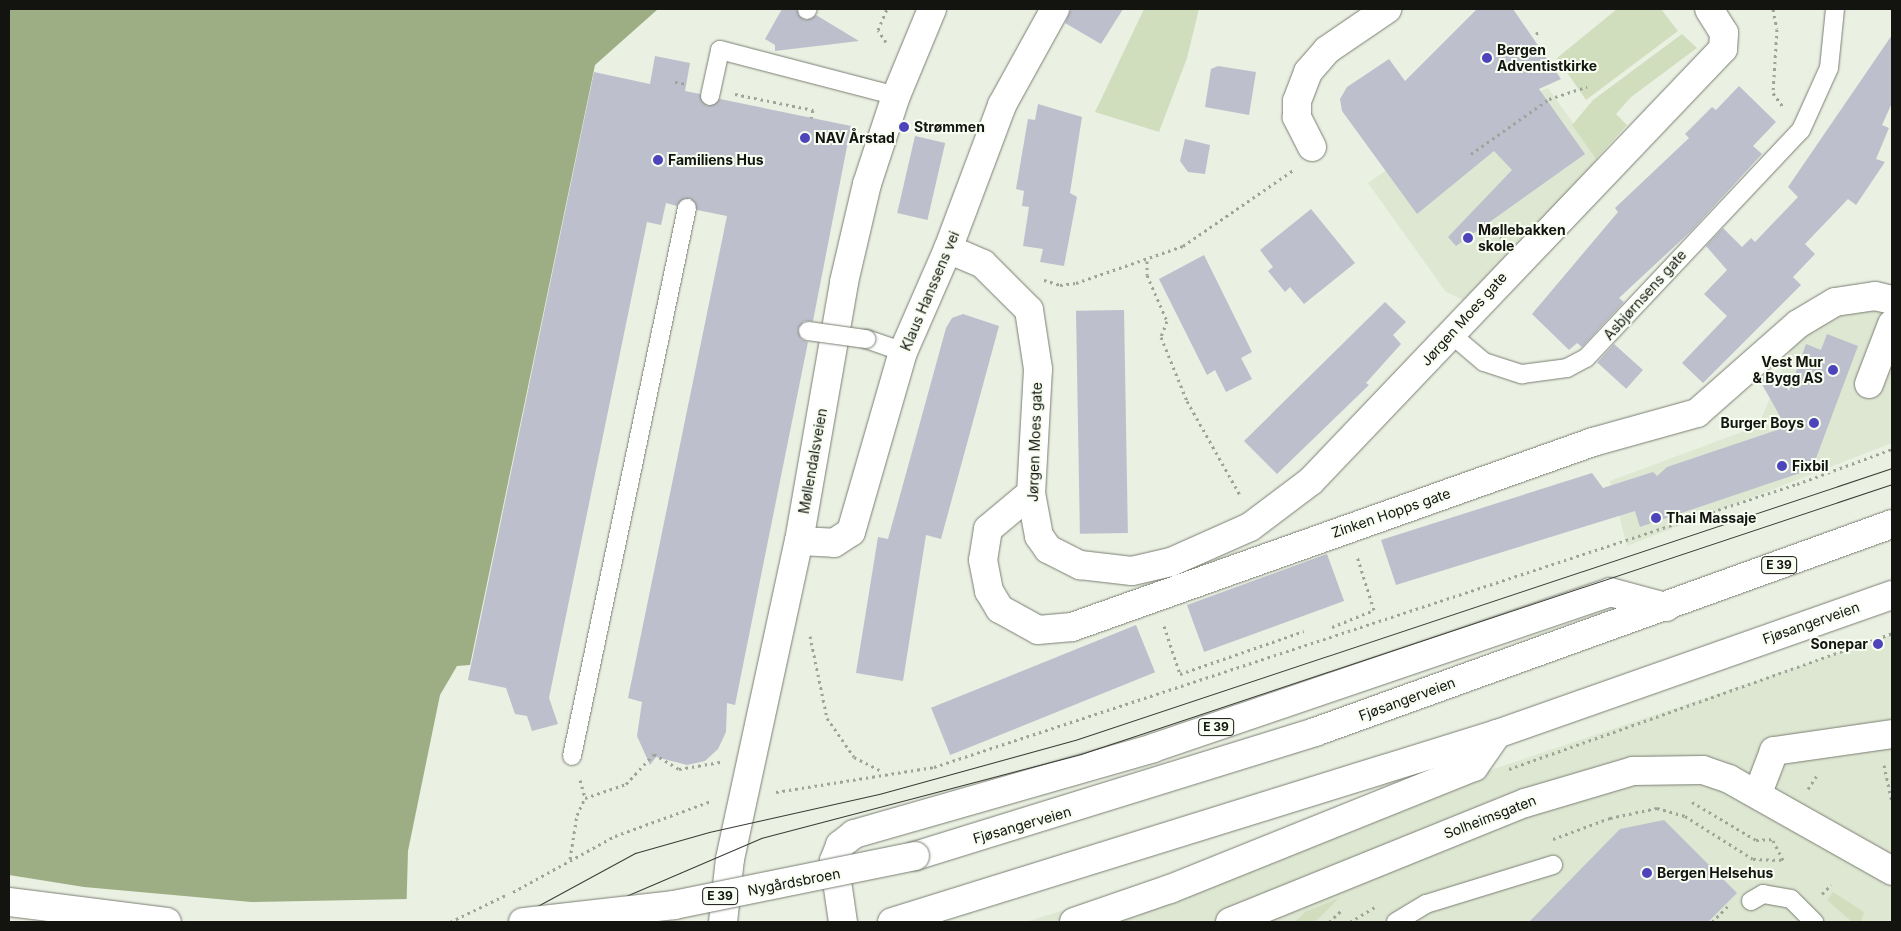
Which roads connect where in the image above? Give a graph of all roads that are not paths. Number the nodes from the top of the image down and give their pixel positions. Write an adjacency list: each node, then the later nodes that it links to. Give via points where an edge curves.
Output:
1 (932, 9): 7 (main road, Møllendalsveien)
2 (1055, 9): 10 (main road, Klaus Hanssens vei, via 1002,106)
3 (1387, 9): 8 (main road, via 1327,50 1308,72 1296,101 1297,117)
4 (1709, 9): 14 (main road, Jørgen Moes gate, via 1724,33 1724,49 1494,285)
5 (1835, 9): 14 (lane, Asbjørnsens gate, via 1829,68 1804,124 1586,358 1567,368 1522,374 1484,362)
6 (711, 93): 7 (lane, via 720,50)
7 (896, 96): 19 (main road, Møllendalsveien, via 867,184 844,282)
8 (1312, 147)
9 (687, 208): 24 (lane)
10 (948, 249): 15 (main road, Klaus Hanssens vei); 17 (main road, Jørgen Moes gate, via 983,264 1029,310 1038,369)
11 (1892, 300): 17 (main road, Zinken Hopps gate, via 1875,296 1836,302 1798,324 1697,413 1593,442 1072,627 1038,630 1000,609 989,591 982,560 988,529)
12 (1892, 324): 16 (main road)
13 (808, 331): 15 (lane, bridge, via 866,339)
14 (1452, 335): 17 (main road, Jørgen Moes gate, via 1310,481 1250,526 1172,562 1132,571 1104,569 1063,559 1048,549 1033,519)
15 (903, 352): 19 (main road, Klaus Hanssens vei, via 851,532 834,543)
16 (1869, 384)
17 (1031, 493)
18 (1892, 524): 21 (main road, Fjøsangerveien / E 39)
19 (799, 541): 34 (main road, Møllendalsveien, via 730,860)
20 (1892, 595): 22 (main road, Fjøsangerveien)
21 (1666, 607): 26 (main road, Fjøsangerveien / E 39, via 1306,736); 35 (main road, E 39, via 1610,592 1153,748 854,834 840,845 834,861)
22 (1496, 734): 36 (main road, Fjøsangerveien); 37 (main road, via 1474,767 1170,889)
23 (1892, 734): 25 (main road, via 1774,751)
24 (572, 756)
25 (1758, 793): 28 (main road, Solheimsgaten); 31 (main road, Solheimsgaten, via 1703,770 1674,768 1589,781 1525,802)
26 (915, 856): 33 (main road, Nygårdsbroen / E 39, bridge, via 674,905)
27 (1553, 866): 38 (lane, via 1426,904)
28 (1892, 871)
29 (1750, 901): 39 (lane, via 1763,894 1791,899)
30 (9, 902): 32 (main road)
31 (1241, 920)
32 (167, 922)
33 (523, 922)
34 (723, 922)
35 (843, 922)
36 (892, 922)
37 (1074, 922)
38 (1396, 922)
39 (1814, 922)

